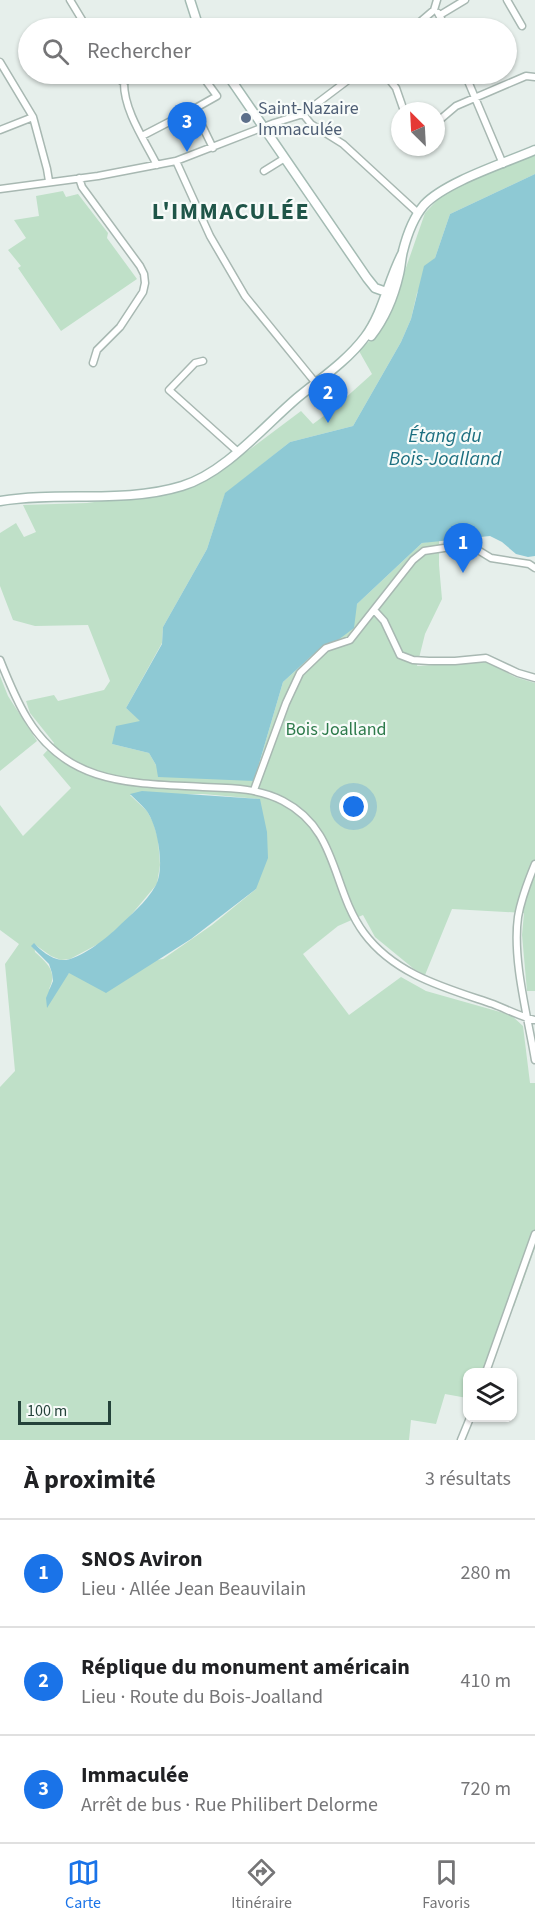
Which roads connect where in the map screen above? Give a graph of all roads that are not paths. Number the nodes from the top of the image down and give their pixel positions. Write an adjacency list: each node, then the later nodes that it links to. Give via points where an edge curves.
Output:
1 (70, 0): 8 (street)
2 (189, 0): 9 (street)
3 (436, 0): 6 (street)
4 (465, 0): 7 (street)
5 (507, 0): 12 (street)
6 (434, 10): 7 (street); 10 (street)
7 (441, 15): 11 (street)
8 (81, 18)
9 (195, 18)
10 (424, 18)
11 (442, 18)
12 (522, 26)
13 (1, 65): 28 (street)
14 (535, 77): 15 (street)
15 (517, 80)
16 (123, 84): 31 (street)
17 (208, 84): 25 (street, via 217,96)
18 (234, 84): 29 (street)
19 (343, 84): 26 (street)
20 (393, 84): 24 (street)
21 (469, 84): 23 (street)
22 (507, 84): 23 (street)
23 (475, 97): 27 (street); 36 (street)
24 (401, 102)
25 (194, 109): 31 (street); 32 (street)
26 (303, 114): 29 (street); 42 (street, via 311,124 343,144)
27 (445, 115)
28 (33, 117): 30 (street); 40 (street)
29 (264, 127): 32 (street); 34 (street)
30 (0, 130)
31 (142, 136): 37 (street)
32 (213, 148): 35 (street)
33 (535, 150): 36 (street)
34 (285, 158): 38 (street); 43 (street)
35 (176, 161): 37 (street); 48 (street, via 213,243 245,296)
36 (503, 164): 42 (street, via 442,191)
37 (157, 165): 39 (street)
38 (264, 171)
39 (79, 178): 40 (street); 47 (street, via 140,266 146,283 120,327 97,350)
40 (49, 181): 41 (street)
41 (0, 189)
42 (418, 213): 44 (street)
43 (373, 284): 44 (street); 45 (street)
44 (390, 291): 45 (street)
45 (384, 309): 48 (street, via 365,338)
46 (203, 361): 50 (street, via 195,363 169,390)
47 (93, 363)
48 (318, 385): 49 (street); 49 (street)
49 (260, 432): 50 (street)
50 (237, 451): 51 (street, via 203,477 181,486 140,494 31,496)
51 (0, 501)
52 (535, 568): 53 (street, via 490,558 464,545 424,551)
53 (374, 610): 55 (street, via 384,621 400,655 429,661 486,658); 56 (street, via 350,640 326,648 300,673)
54 (0, 660): 56 (street, via 27,718 40,736 69,762 118,780)
55 (535, 678)
56 (254, 790): 58 (street, via 282,801 312,823 322,836 353,914 364,933 389,957 423,980)
57 (535, 864): 58 (street, via 518,918 517,947)
58 (527, 1018): 59 (street); 60 (street)
59 (535, 1020)
60 (535, 1060)
61 (535, 1234): 62 (street)
62 (487, 1368)
63 (468, 1422): 64 (street)
64 (461, 1440)

